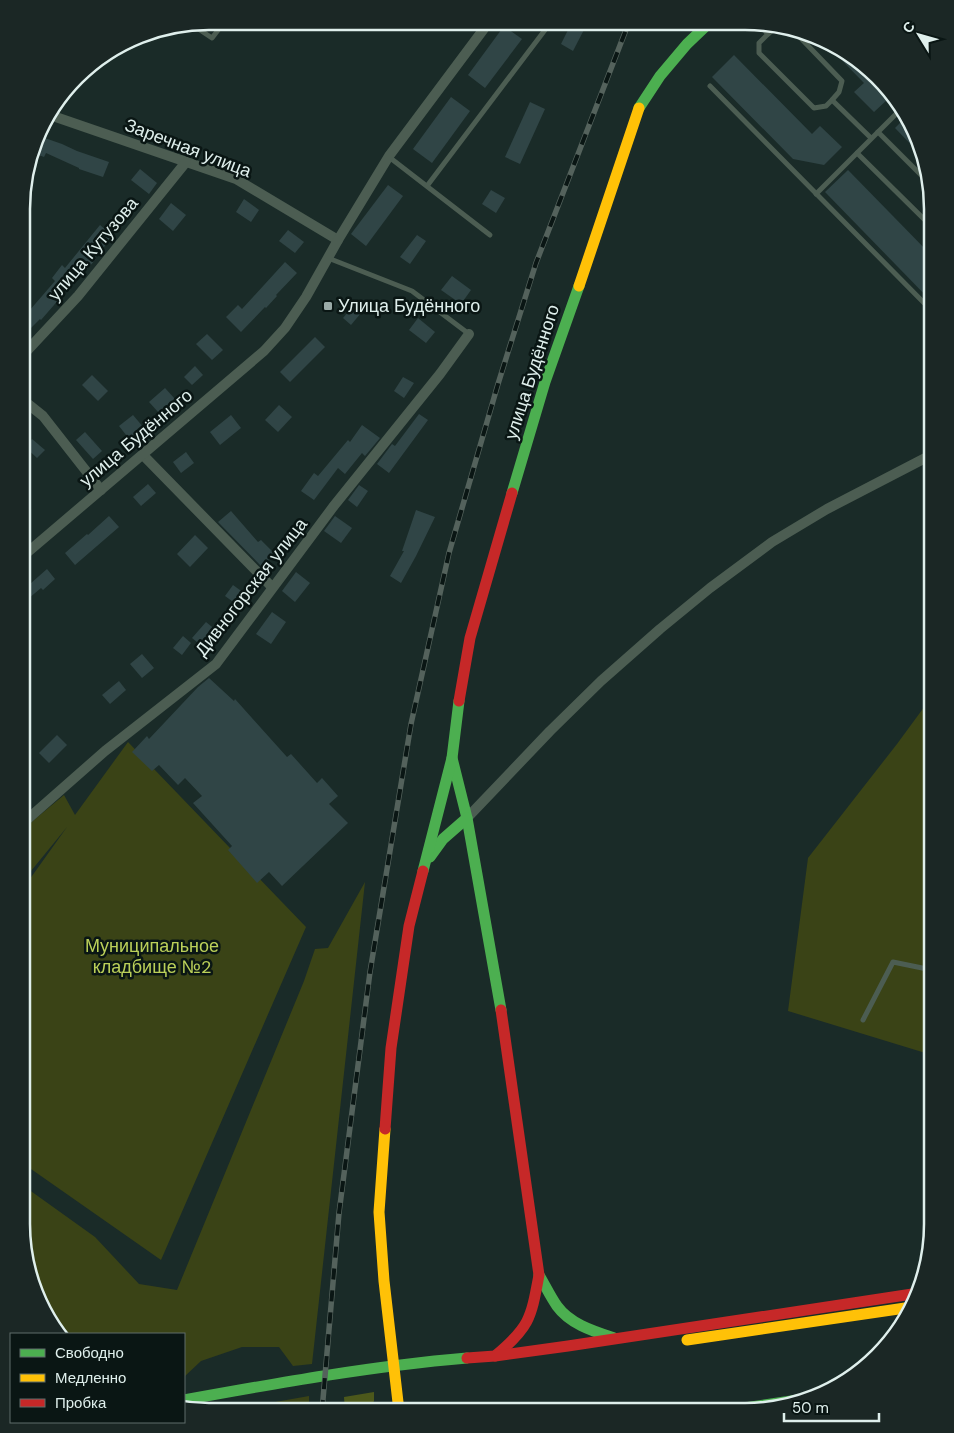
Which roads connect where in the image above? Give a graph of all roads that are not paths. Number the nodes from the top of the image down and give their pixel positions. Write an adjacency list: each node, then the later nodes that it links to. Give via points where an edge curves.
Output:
1 (200, 30): 2 (lane, via 212,38)
2 (218, 30)
3 (482, 30): 16 (street, улица Будённого)
4 (545, 30): 19 (lane)
5 (701, 30): 34 (main road, улица Будённого, via 660,76 637,111 545,382 492,558 470,638)
6 (765, 31): 7 (lane)
7 (768, 34): 10 (lane, via 759,44 759,53 814,108 826,106)
8 (801, 39): 10 (lane, via 842,81)
9 (710, 86): 20 (lane)
10 (832, 100): 14 (lane)
11 (897, 113): 13 (lane)
12 (55, 117): 17 (street, Заречная улица)
13 (878, 132): 14 (lane); 18 (lane)
14 (871, 138): 15 (lane)
15 (857, 153): 20 (lane); 21 (lane)
16 (389, 156): 19 (lane); 23 (street, улица Будённого)
17 (186, 162): 23 (street, Заречная улица, via 236,179); 27 (street, улица Кутузова, via 78,296)
18 (921, 175)
19 (427, 186): 22 (lane)
20 (816, 194): 25 (lane)
21 (924, 219)
22 (490, 235)
23 (338, 240): 24 (street, улица Будённого)
24 (328, 258): 26 (lane, via 412,291); 29 (street, улица Будённого, via 285,328 264,351)
25 (924, 303)
26 (469, 334): 33 (street, Дивногорская улица)
27 (30, 347)
28 (30, 406): 31 (street, via 43,416)
29 (143, 455): 31 (street, улица Будённого); 33 (street)
30 (924, 459): 36 (street, via 772,542 710,588 601,681)
31 (101, 490): 32 (street, улица Будённого)
32 (30, 550)
33 (272, 587): 35 (street, Дивногорская улица, via 216,664 105,751)
34 (452, 758): 36 (main road); 37 (main road)
35 (30, 817)
36 (467, 818): 37 (main road, via 443,839); 40 (main road, via 502,1014)
37 (424, 866): 55 (main road, via 409,926 391,1048 379,1212)
38 (924, 968): 39 (lane, via 893,962)
39 (862, 1020)
40 (539, 1274): 43 (main road, via 557,1307 576,1322); 47 (main road, via 527,1325)
41 (909, 1295): 43 (main road)
42 (903, 1309): 44 (main road)
43 (618, 1341): 47 (main road)
44 (678, 1341)
45 (659, 1344): 46 (main road)
46 (584, 1355)
47 (495, 1356): 49 (main road)
48 (556, 1359): 49 (main road)
49 (417, 1371): 50 (main road); 52 (main road)
50 (381, 1379)
51 (332, 1386): 52 (main road)
52 (264, 1390): 53 (main road); 54 (main road)
53 (185, 1400)
54 (214, 1403)
55 (398, 1403)

